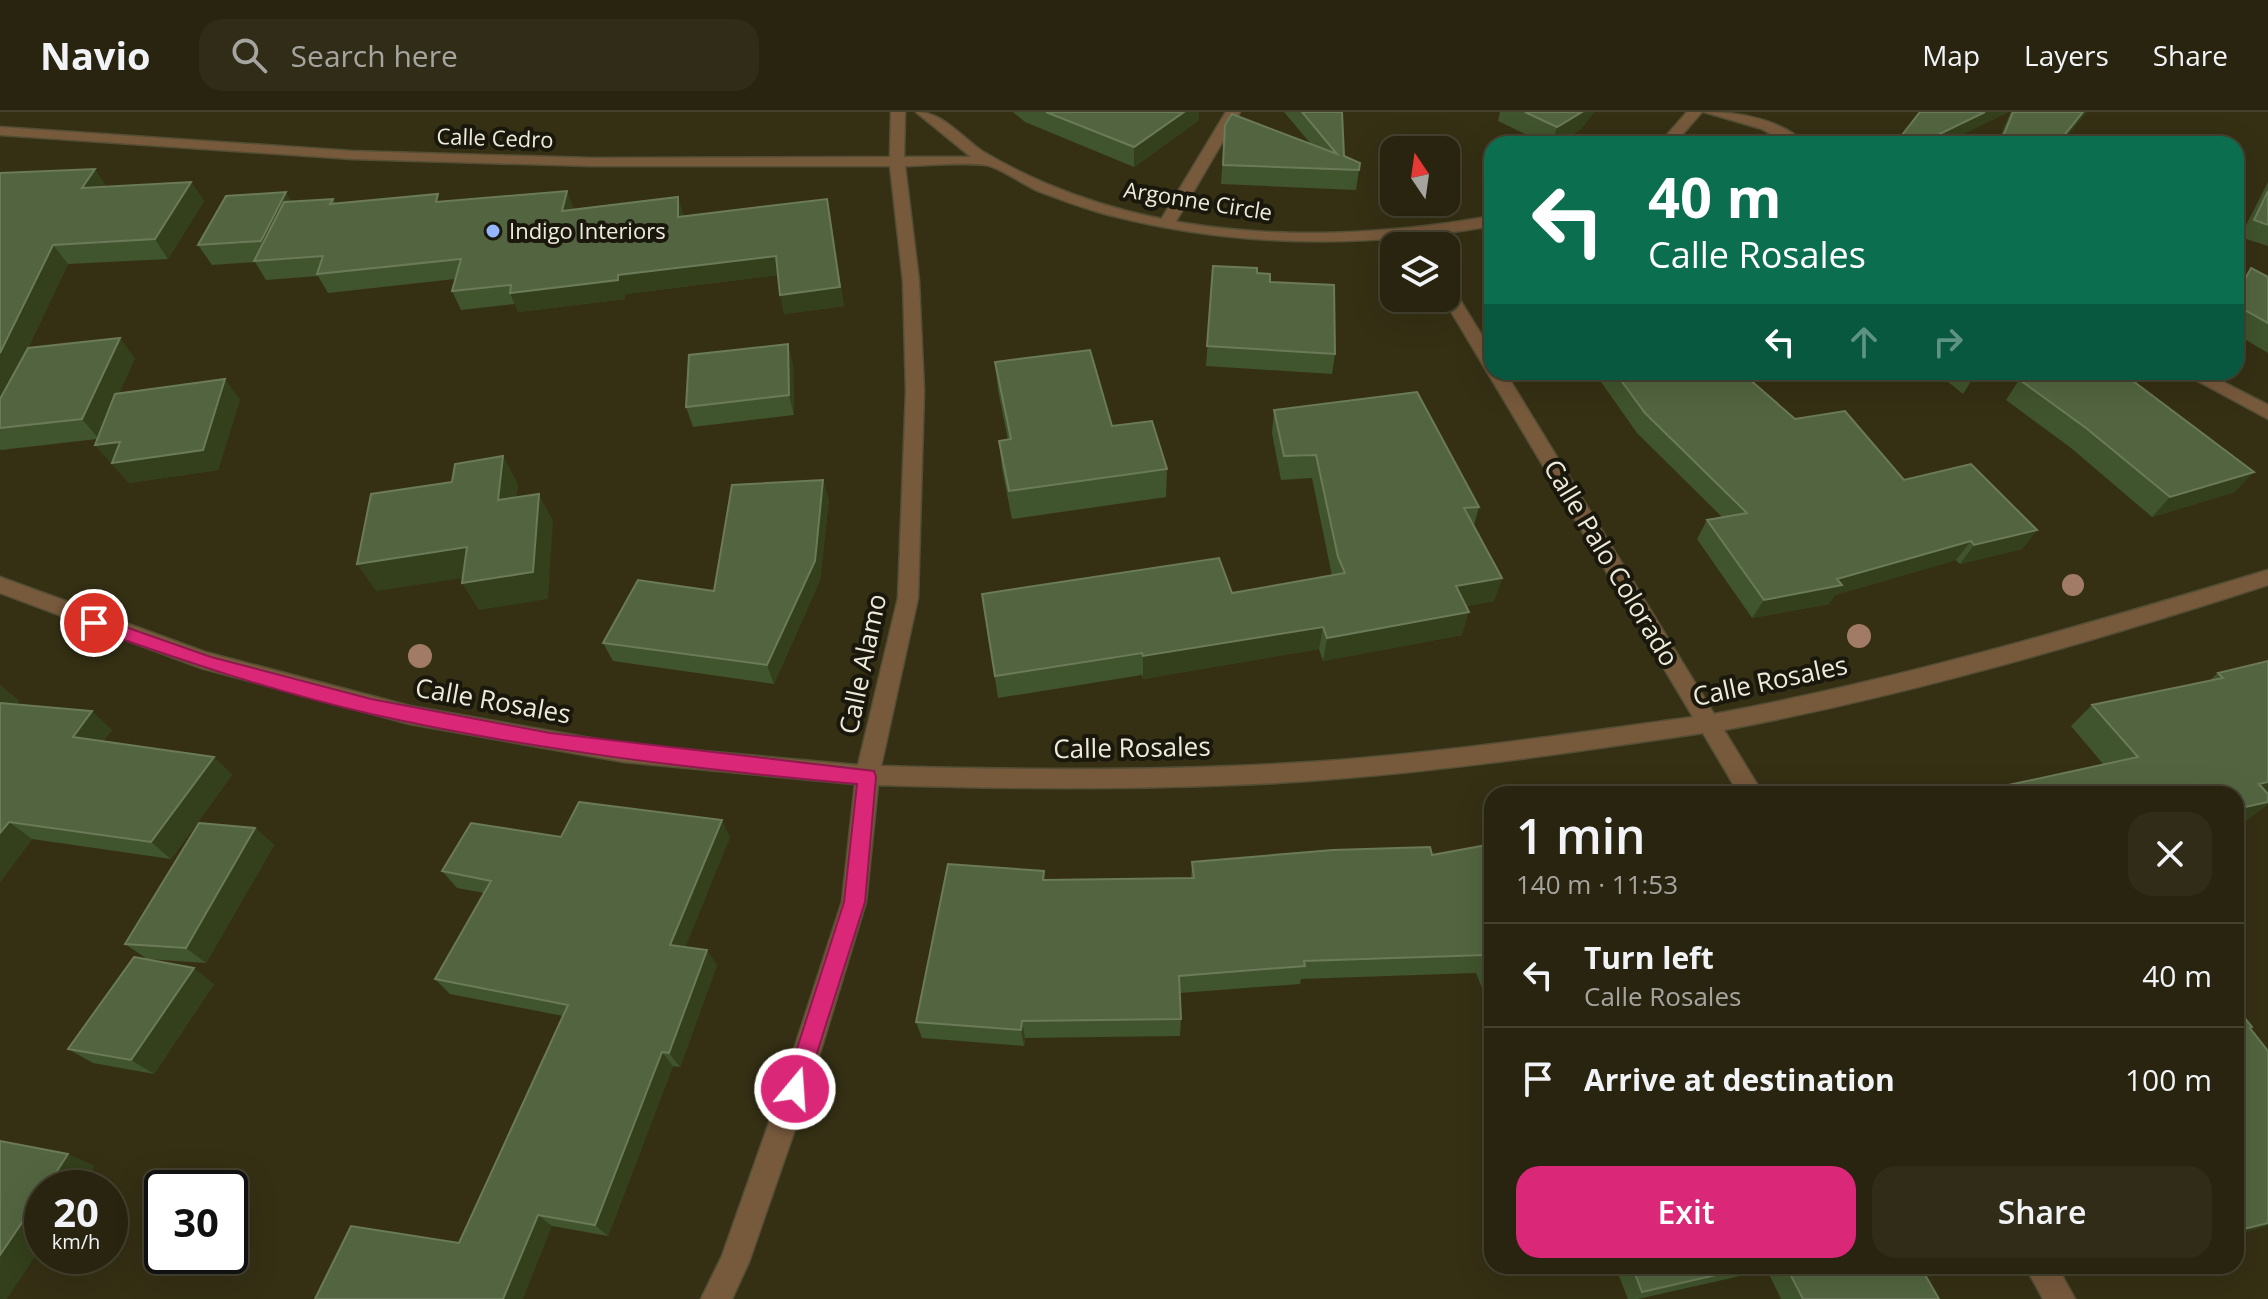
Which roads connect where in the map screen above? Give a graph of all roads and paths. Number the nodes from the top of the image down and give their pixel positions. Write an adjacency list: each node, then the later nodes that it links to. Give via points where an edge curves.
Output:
1 (898, 112): 9 (street, Calle Alamo)
2 (923, 112): 10 (street, Argonne Circle)
3 (1233, 112): 11 (street)
4 (1695, 112): 7 (street)
5 (1711, 112): 8 (street, via 1767,126)
6 (0, 131): 9 (street, Calle Cedro, via 352,155 591,162)
7 (1673, 136)
8 (1785, 136)
9 (897, 161): 10 (street, Calle Cedro); 23 (street, Calle Alamo, via 911,281 915,391 908,598)
10 (989, 161): 11 (street, Argonne Circle, via 1058,194)
11 (1167, 223): 14 (street, Argonne Circle, via 1289,237)
12 (1484, 223): 13 (street, Argonne Circle)
13 (1448, 232)
14 (1380, 239)
15 (1459, 312): 16 (street)
16 (1484, 353)
17 (1501, 380): 22 (street, Calle Palo Colorado)
18 (2205, 380): 19 (street)
19 (2268, 413)
20 (2268, 577): 22 (street, Calle Rosales, via 2120,625 1921,678)
21 (0, 585): 23 (street, Calle Rosales, via 209,663 371,707 550,741)
22 (1708, 724): 23 (street, Calle Rosales, via 1504,753 1330,769 1154,778); 24 (street, Calle Palo Colorado)
23 (867, 777): 26 (street, Calle Alamo, via 854,902 785,1118)
24 (1746, 786)
25 (2045, 1274): 27 (street)
26 (716, 1299)
27 (2060, 1299)

